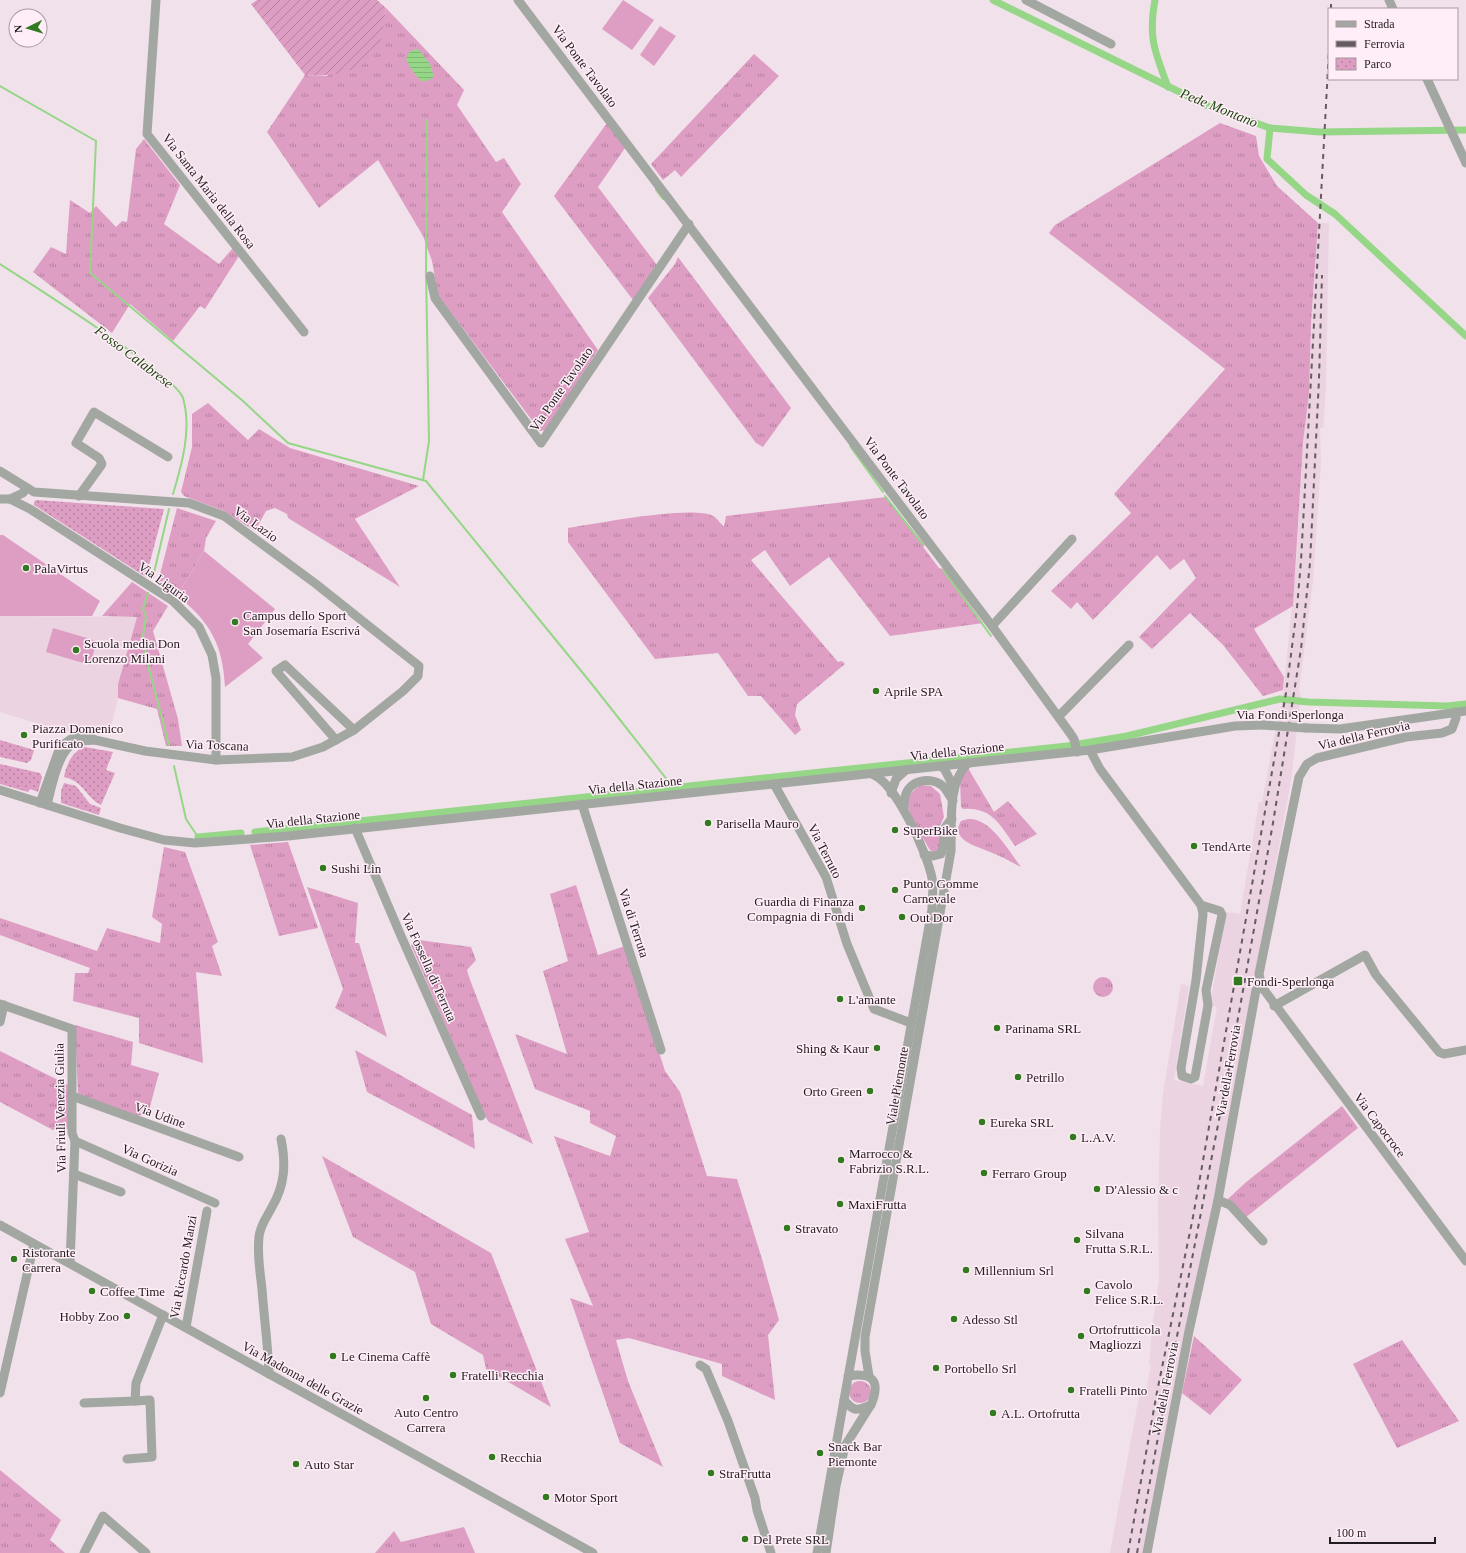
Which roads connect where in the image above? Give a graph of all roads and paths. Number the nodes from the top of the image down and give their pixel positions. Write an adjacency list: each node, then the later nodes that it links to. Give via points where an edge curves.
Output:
1 (156, 0): 9 (street, Via Santa Maria della Rosa, via 146,134)
2 (518, 0): 7 (street, Via Ponte Tavolato)
3 (1026, 0): 4 (street)
4 (1111, 44)
5 (1427, 80): 6 (street)
6 (1466, 163)
7 (689, 224): 8 (street, Via Ponte Tavolato, via 541,443 435,298); 17 (street, Via Ponte Tavolato)
8 (430, 276)
9 (304, 332)
10 (168, 457): 13 (street, via 94,412 76,443 99,458 102,464)
11 (0, 472): 12 (street, Via Lazio)
12 (25, 490): 13 (street, Via Lazio); 15 (street)
13 (79, 496): 19 (street, Via Lazio, via 189,503 224,516 316,584)
14 (0, 499): 15 (street)
15 (13, 501): 27 (street, Via Liguria, via 30,509 173,601 199,627 212,655 216,678)
16 (1072, 540): 17 (street)
17 (992, 626): 22 (street, Via Ponte Tavolato)
18 (1129, 645): 22 (street)
19 (419, 666): 23 (street, Via Toscana, via 418,676 403,691)
20 (1466, 711): 21 (street, Via Fondi Sperlonga)
21 (1455, 712): 26 (street, Via Fondi Sperlonga, bridge, via 1340,728 1235,726); 46 (street, Via della Ferrovia, via 1456,718 1452,729 1442,733 1392,740 1317,758 1307,764 1299,777 1259,974)
22 (1059, 716): 25 (street, Via Ponte Tavolato)
23 (354, 730): 24 (street, Via Toscana); 24 (street, via 285,665 276,671)
24 (336, 740): 27 (street, Via Toscana, via 324,747 292,757)
25 (1076, 745): 26 (street, Via della Stazione); 28 (street, Via della Stazione)
26 (1090, 750): 43 (street, via 1100,769)
27 (216, 760): 37 (street, Via Toscana, via 145,752 95,740 90,736 74,737 60,747)
28 (968, 763): 29 (street, Via della Stazione); 33 (street)
29 (941, 766): 30 (street, Via della Stazione); 33 (street)
30 (906, 770): 31 (street, Via della Stazione); 35 (street, via 896,779)
31 (871, 774): 32 (street, Via della Stazione); 35 (street, Viale Piemonte, via 884,781)
32 (774, 784): 38 (street, Via della Stazione); 52 (street, Via Terruto, via 826,876 847,944 874,1009)
33 (953, 786): 36 (street, Viale Piemonte)
34 (0, 790): 37 (street, Via della Stazione)
35 (891, 793): 39 (street, Viale Piemonte)
36 (953, 801): 39 (street, via 937,782 922,780 913,785 905,795); 40 (street, Viale Piemonte)
37 (44, 804): 41 (street, Via della Stazione, via 164,840 195,844)
38 (582, 804): 41 (street, Via della Stazione); 53 (street, Via di Terruta)
39 (904, 810): 42 (street, Viale Piemonte)
40 (952, 819): 42 (street, via 944,826 944,846 941,854); 75 (street, Viale Piemonte, via 951,851 943,900 865,1337)
41 (355, 828): 56 (street, Via Fossella di Terruta)
42 (924, 856): 52 (street, Viale Piemonte, via 932,879 932,909)
43 (1201, 905): 44 (street, via 1203,914); 45 (street, via 1220,911 1222,915)
44 (1200, 954): 45 (street); 47 (street)
45 (1212, 956): 48 (street)
46 (1262, 988): 50 (street, Via Capocroce); 62 (street, Via della Ferrovia, via 1256,990)
47 (1194, 991): 48 (street); 48 (street, via 1181,1068 1182,1076 1191,1079 1195,1077 1208,1005)
48 (1206, 993)
49 (2, 1004): 51 (street); 55 (street, Via Friuli Venezia Giulia, via 72,1029)
50 (1274, 1006): 54 (street, via 1365,955 1376,975 1439,1052 1444,1054); 68 (street, Via Capocroce)
51 (0, 1022)
52 (911, 1023): 74 (street, Viale Piemonte)
53 (661, 1050)
54 (1466, 1050)
55 (72, 1096): 58 (street, Via Friuli Venezia Giulia, via 72,1133); 59 (street, Via Udine)
56 (482, 1116)
57 (281, 1139): 73 (street, via 285,1159 281,1189 264,1218 259,1235 258,1255)
58 (75, 1141): 60 (street, Via Friuli Venezia Giulia); 63 (street, Via Gorizia)
59 (239, 1158)
60 (74, 1174): 61 (street); 69 (street, Via Friuli Venezia Giulia)
61 (121, 1192)
62 (1218, 1200): 66 (street, via 1230,1205); 88 (street, Via della Ferrovia, via 1189,1332)
63 (215, 1203)
64 (207, 1210): 71 (street, Via Riccardo Manzi)
65 (0, 1225): 67 (street, Via Madonna delle Grazie)
66 (1264, 1241)
67 (34, 1244): 69 (street, Via Madonna delle Grazie); 76 (street)
68 (1466, 1261)
69 (70, 1263): 70 (street, Via Madonna delle Grazie)
70 (163, 1315): 71 (street, Via Madonna delle Grazie); 78 (street, via 136,1383)
71 (186, 1327): 73 (street, Via Madonna delle Grazie)
72 (700, 1365): 85 (street, via 706,1369 728,1421)
73 (269, 1374): 84 (street, Via Madonna delle Grazie)
74 (848, 1376): 75 (street); 77 (street, Viale Piemonte)
75 (869, 1376): 80 (street, Viale Piemonte, via 874,1382 875,1395)
76 (0, 1393)
77 (844, 1400): 80 (street, via 851,1408 859,1410); 86 (street, Viale Piemonte)
78 (135, 1401): 79 (street); 81 (street, via 150,1400 152,1457)
79 (84, 1403)
80 (871, 1405): 87 (street, Viale Piemonte, via 845,1446)
81 (127, 1459)
82 (84, 1553): 83 (street, via 103,1516)
83 (146, 1553)
84 (593, 1553)
85 (771, 1553)
86 (817, 1553)
87 (826, 1553)
88 (1147, 1553)

